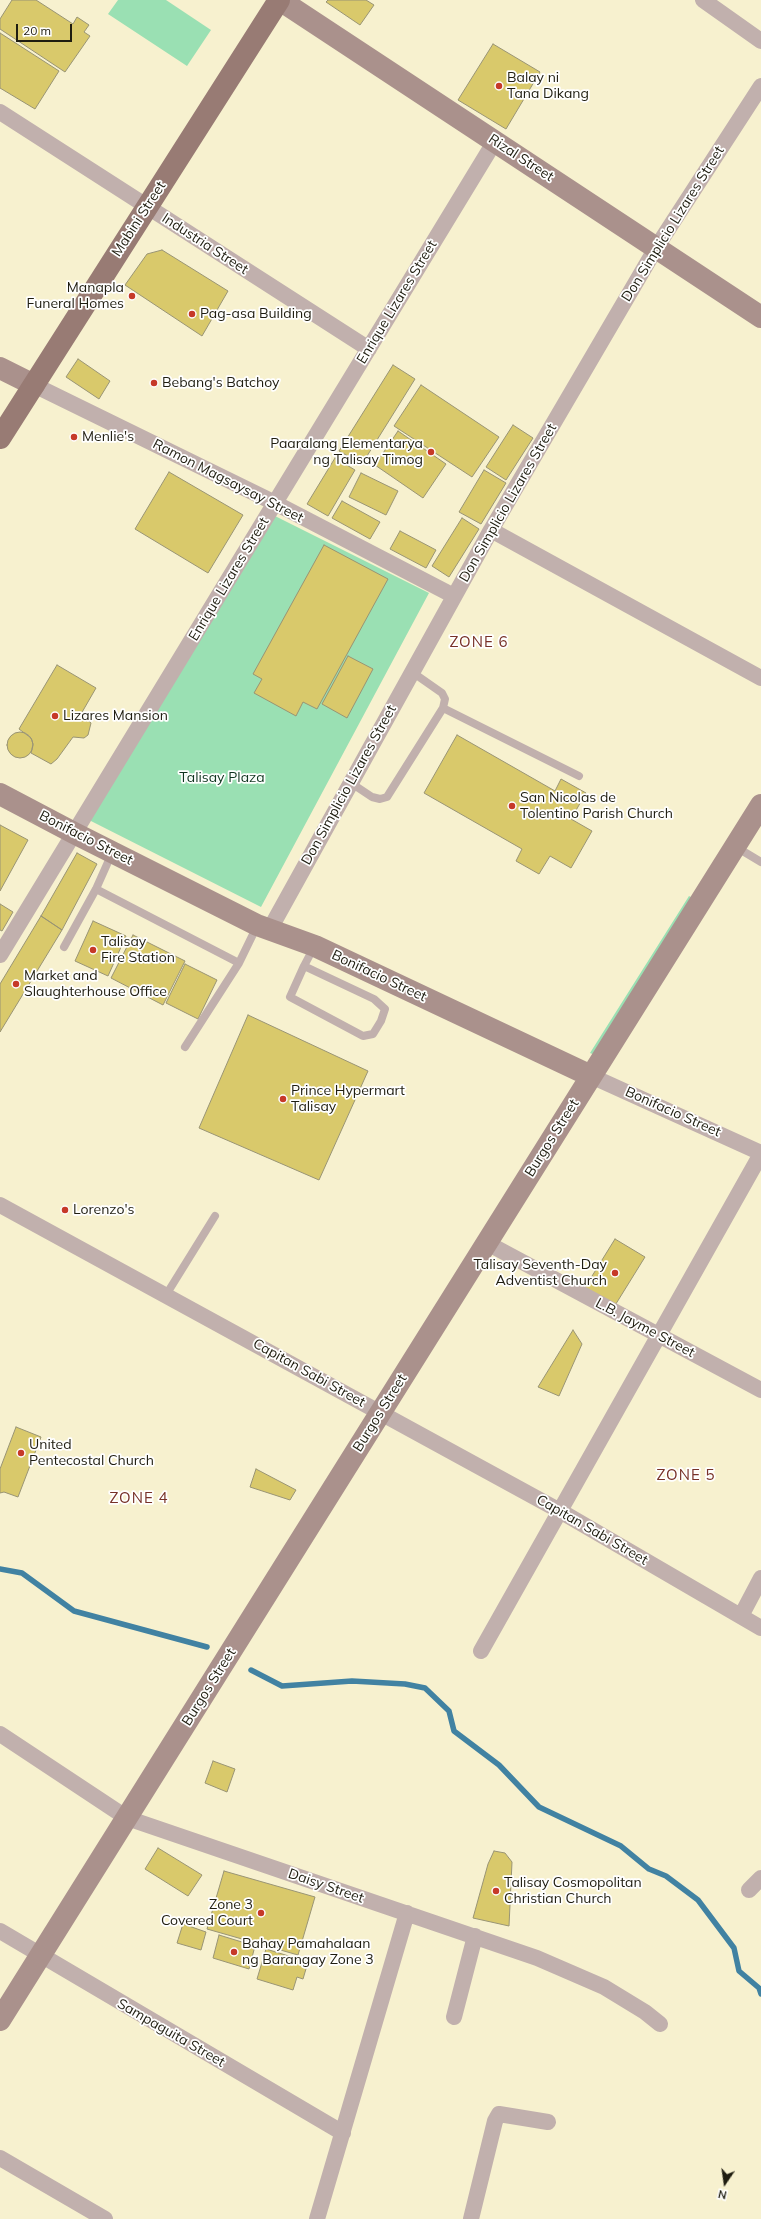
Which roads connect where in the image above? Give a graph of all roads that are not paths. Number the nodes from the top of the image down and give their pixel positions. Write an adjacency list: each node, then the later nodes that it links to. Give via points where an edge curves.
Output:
1 (279, 0): 6 (street, Rizal Street); 7 (main road, Mabini Street)
2 (703, 0): 3 (street)
3 (761, 41)
4 (761, 86): 8 (street, Don Simplicio Lizares Street)
5 (0, 112): 7 (street, Industria Street)
6 (495, 141): 8 (street, Rizal Street); 10 (street, Enrique Lizares Street)
7 (147, 207): 10 (street, Industria Street); 12 (main road, Mabini Street)
8 (656, 248): 9 (street, Rizal Street); 15 (street, Don Simplicio Lizares Street)
9 (761, 317)
10 (369, 349): 14 (street, Enrique Lizares Street)
11 (0, 368): 12 (street, Ramon Magsaysay Street)
12 (34, 385): 13 (main road, Mabini Street); 14 (street, Ramon Magsaysay Street)
13 (0, 438)
14 (275, 504): 16 (street, Ramon Magsaysay Street); 24 (street, Enrique Lizares Street)
15 (491, 530): 16 (street, Don Simplicio Lizares Street); 18 (street)
16 (454, 596): 17 (street, Don Simplicio Lizares Street)
17 (412, 672): 19 (lane, via 442,693 446,699); 21 (street, Don Simplicio Lizares Street)
18 (761, 678)
19 (443, 708): 20 (lane); 21 (lane, via 387,797 372,797)
20 (579, 776)
21 (351, 783): 29 (street, Don Simplicio Lizares Street)
22 (0, 794): 24 (street, Bonifacio Street)
23 (761, 805): 25 (street, Burgos Street)
24 (74, 833): 26 (street, Bonifacio Street); 30 (street, Enrique Lizares Street)
25 (735, 847): 27 (lane); 36 (street, Burgos Street)
26 (113, 852): 28 (lane); 29 (street, Bonifacio Street)
27 (761, 862)
28 (96, 889): 32 (lane); 33 (lane)
29 (264, 927): 31 (street, Bonifacio Street); 33 (lane)
30 (3, 944)
31 (314, 946): 34 (lane); 36 (street, Bonifacio Street)
32 (64, 947)
33 (239, 963): 35 (lane)
34 (304, 966): 34 (lane, via 374,999 385,1008 373,1034 363,1036 290,997)
35 (185, 1047)
36 (592, 1076): 37 (street, Bonifacio Street); 40 (street, Burgos Street)
37 (761, 1153): 42 (street)
38 (0, 1205): 41 (street, Capitan Sabi Street)
39 (215, 1216): 41 (lane)
40 (487, 1243): 42 (street, L.B. Jayme Street); 44 (street, Burgos Street)
41 (166, 1296): 44 (street, Capitan Sabi Street)
42 (659, 1336): 43 (street, L.B. Jayme Street); 45 (street)
43 (761, 1390)
44 (380, 1412): 45 (street, Capitan Sabi Street); 51 (street, Burgos Street)
45 (560, 1511): 47 (street, Capitan Sabi Street); 49 (street)
46 (761, 1578): 47 (street)
47 (741, 1616): 48 (street, Capitan Sabi Street)
48 (761, 1628)
49 (481, 1651)
50 (0, 1734): 51 (street, Daisy Street)
51 (127, 1818): 54 (street, Daisy Street); 57 (street, Burgos Street)
52 (761, 1878): 53 (street)
53 (749, 1890)
54 (408, 1913): 56 (street, Daisy Street); 62 (street)
55 (0, 1931): 57 (street, Sampaguita Street)
56 (475, 1936): 58 (street); 60 (street, Daisy Street, via 578,1974 626,1999)
57 (40, 1956): 59 (street, Burgos Street); 62 (street, Sampaguita Street)
58 (454, 2017)
59 (0, 2020)
60 (660, 2024)
61 (548, 2122): 66 (street, via 499,2114 495,2121)
62 (343, 2133): 65 (street)
63 (0, 2158): 64 (street)
64 (100, 2218)
65 (317, 2219)
66 (471, 2219)

